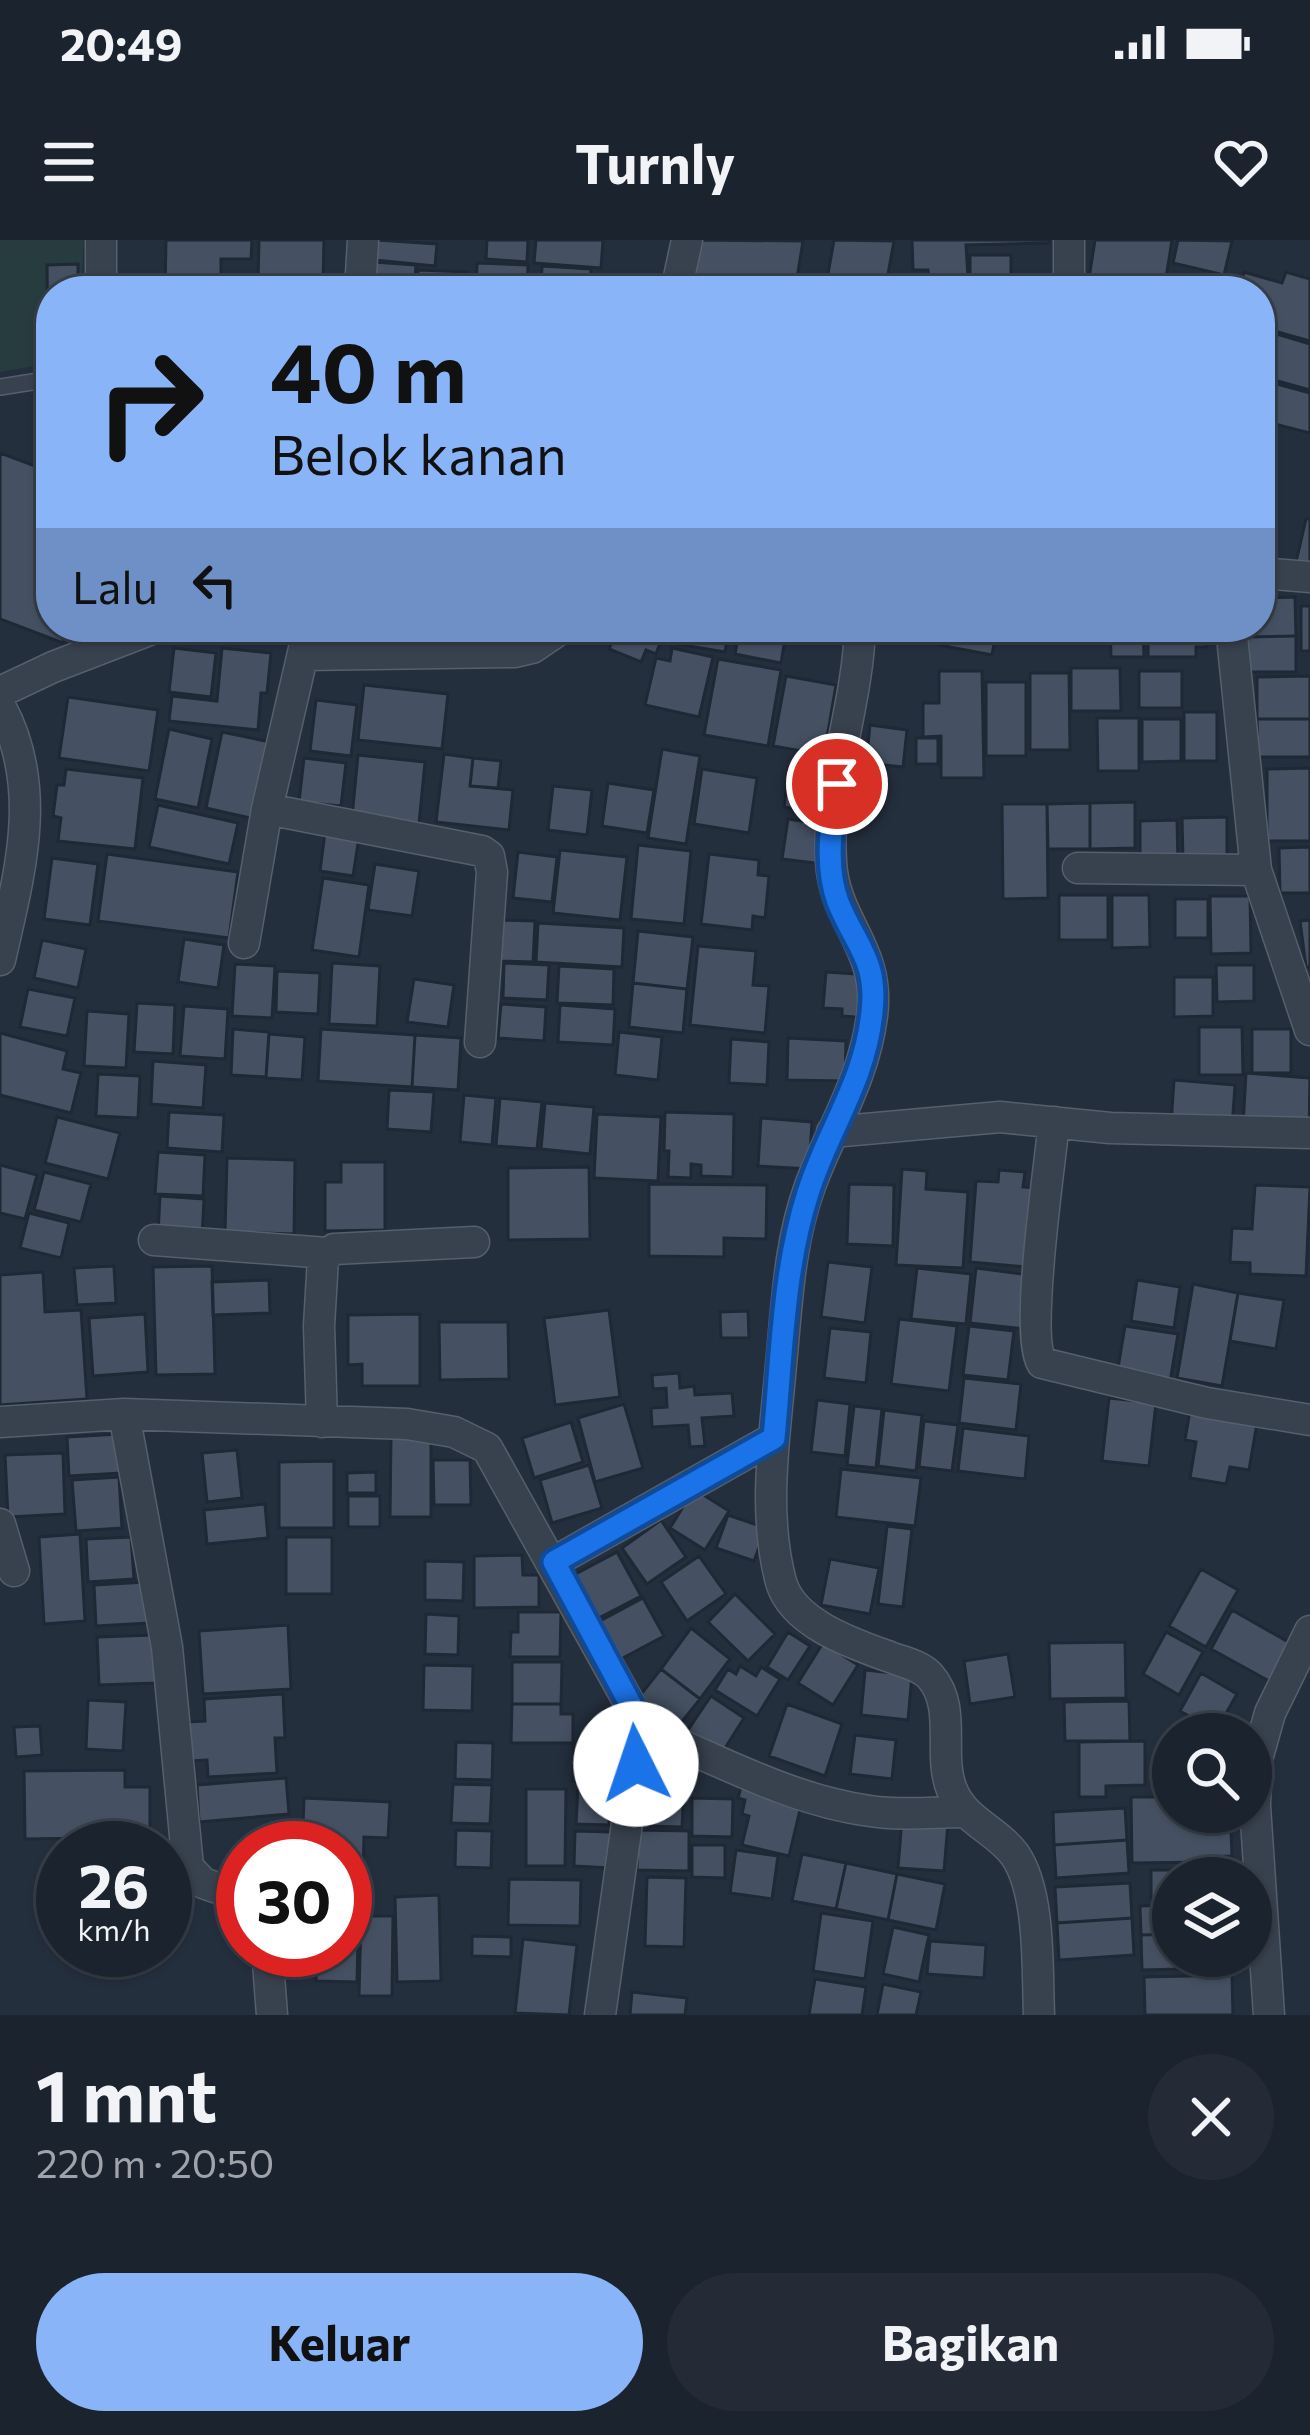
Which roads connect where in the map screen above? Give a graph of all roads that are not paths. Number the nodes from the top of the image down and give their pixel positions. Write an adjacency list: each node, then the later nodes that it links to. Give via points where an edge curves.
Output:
1 (100, 240): 5 (street)
2 (363, 240): 6 (street)
3 (687, 240): 7 (street)
4 (1069, 240): 8 (street)
5 (101, 276)
6 (361, 276)
7 (679, 276)
8 (1069, 276)
9 (36, 381): 10 (lane)
10 (0, 387)
11 (1275, 574): 12 (street)
12 (1310, 577)
13 (119, 642): 19 (street)
14 (306, 642): 21 (street)
15 (325, 642): 16 (street, via 514,652)
16 (541, 642)
17 (860, 642): 29 (street, via 830,853 839,905 872,966 874,990 862,1068)
18 (1233, 642): 23 (street)
19 (0, 692)
20 (0, 706): 25 (street, via 26,798 26,846)
21 (268, 809): 24 (street); 27 (street, via 489,856)
22 (1078, 868): 23 (street)
23 (1256, 870): 26 (street)
24 (244, 943)
25 (0, 960)
26 (1310, 1030)
27 (481, 1042)
28 (1054, 1121): 29 (street, via 971,1118); 30 (street); 35 (street, via 1036,1317 1042,1363)
29 (832, 1132): 38 (street, via 792,1251)
30 (1310, 1132)
31 (154, 1240): 33 (street)
32 (474, 1242): 33 (street)
33 (327, 1253): 37 (street)
34 (124, 1414): 36 (street); 37 (street); 45 (street, via 166,1647 186,1860)
35 (1310, 1420)
36 (0, 1422)
37 (322, 1422): 40 (street, via 432,1426 487,1448)
38 (774, 1438): 40 (street); 44 (street, via 770,1496 783,1588 850,1643 933,1679 944,1704 948,1778)
39 (0, 1524): 41 (street)
40 (554, 1562): 43 (street)
41 (14, 1571)
42 (1310, 1631): 50 (street, via 1256,1763)
43 (641, 1724): 44 (street, via 840,1805); 48 (street)
44 (964, 1812): 49 (street, via 1022,1869)
45 (216, 1888)
46 (268, 1977): 47 (street)
47 (272, 2015)
48 (600, 2015)
49 (1040, 2015)
50 (1269, 2015)

